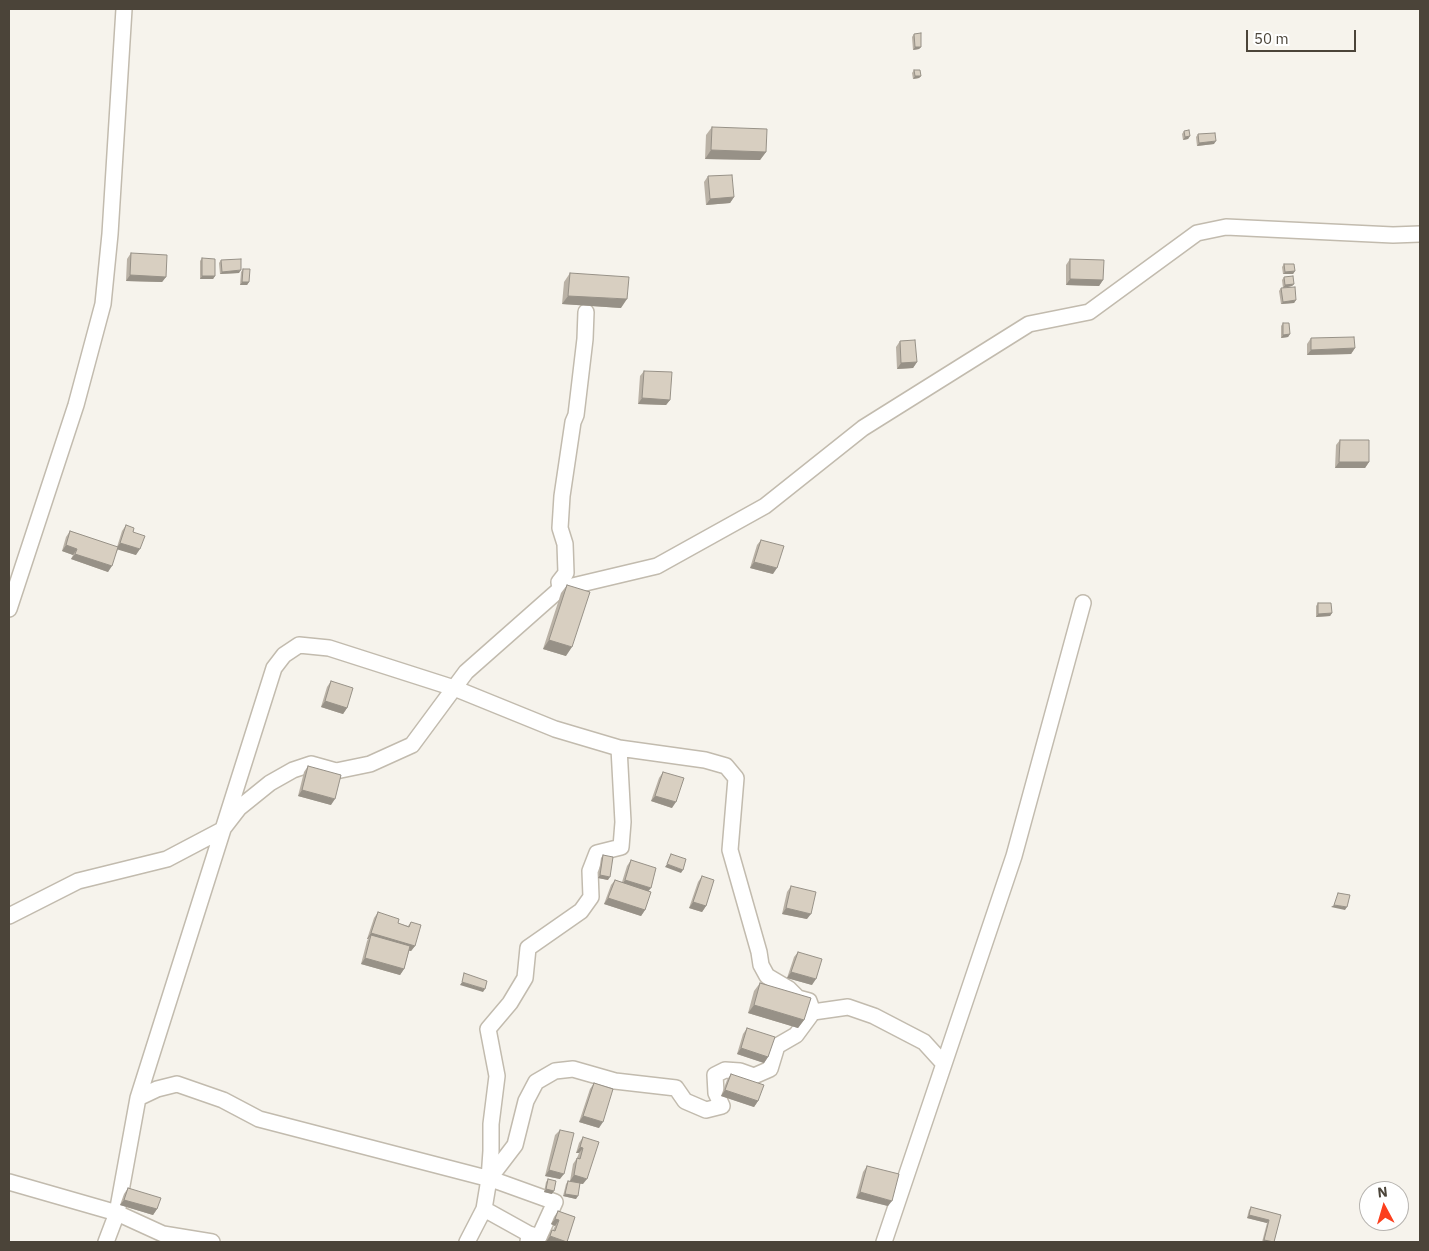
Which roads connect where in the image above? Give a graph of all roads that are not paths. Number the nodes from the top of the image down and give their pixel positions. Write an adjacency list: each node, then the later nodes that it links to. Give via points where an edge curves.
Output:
1 (124, 9): 6 (street, via 103,304 76,405)
2 (1420, 234): 4 (street, via 1226,227 1197,233 1089,312 1029,324 863,428 765,506 657,566)
3 (586, 312): 4 (street, via 576,415 563,489 560,528 565,544 566,573 559,582)
4 (560, 589): 7 (street, via 466,672)
5 (1083, 603): 12 (street, via 1014,856)
6 (9, 609)
7 (454, 688): 8 (street, via 555,730); 9 (street, via 412,745 370,764 336,771 311,764 294,770 270,783 239,808); 9 (street, via 329,648 299,645 284,654 274,668)
8 (619, 748): 11 (street, via 705,760 726,766 736,778 730,850 761,965 767,976 798,998 809,1001); 14 (street, via 623,822 621,847 597,853 590,871 591,897 581,911 528,948 525,978 488,1030 497,1076 490,1124)
9 (222, 830): 10 (street, via 167,859 78,881); 13 (street)
10 (9, 916)
11 (813, 1012): 12 (street, via 848,1007 874,1016 924,1042); 14 (street, via 796,1035 778,1046 770,1069 754,1076 725,1070 715,1075 716,1093 722,1106 706,1110 685,1101 676,1088 615,1081 573,1069 555,1071 536,1082 526,1101 515,1145)
12 (944, 1064): 22 (street)
13 (138, 1098): 14 (street, via 177,1084 223,1100 259,1119); 17 (street)
14 (489, 1179): 16 (street); 18 (street, via 555,1202 540,1236)
15 (9, 1182): 17 (street)
16 (484, 1209): 18 (street); 21 (street)
17 (117, 1213): 19 (street); 20 (street, via 163,1234)
18 (529, 1238)
19 (106, 1242)
20 (212, 1242)
21 (467, 1242)
22 (884, 1242)

